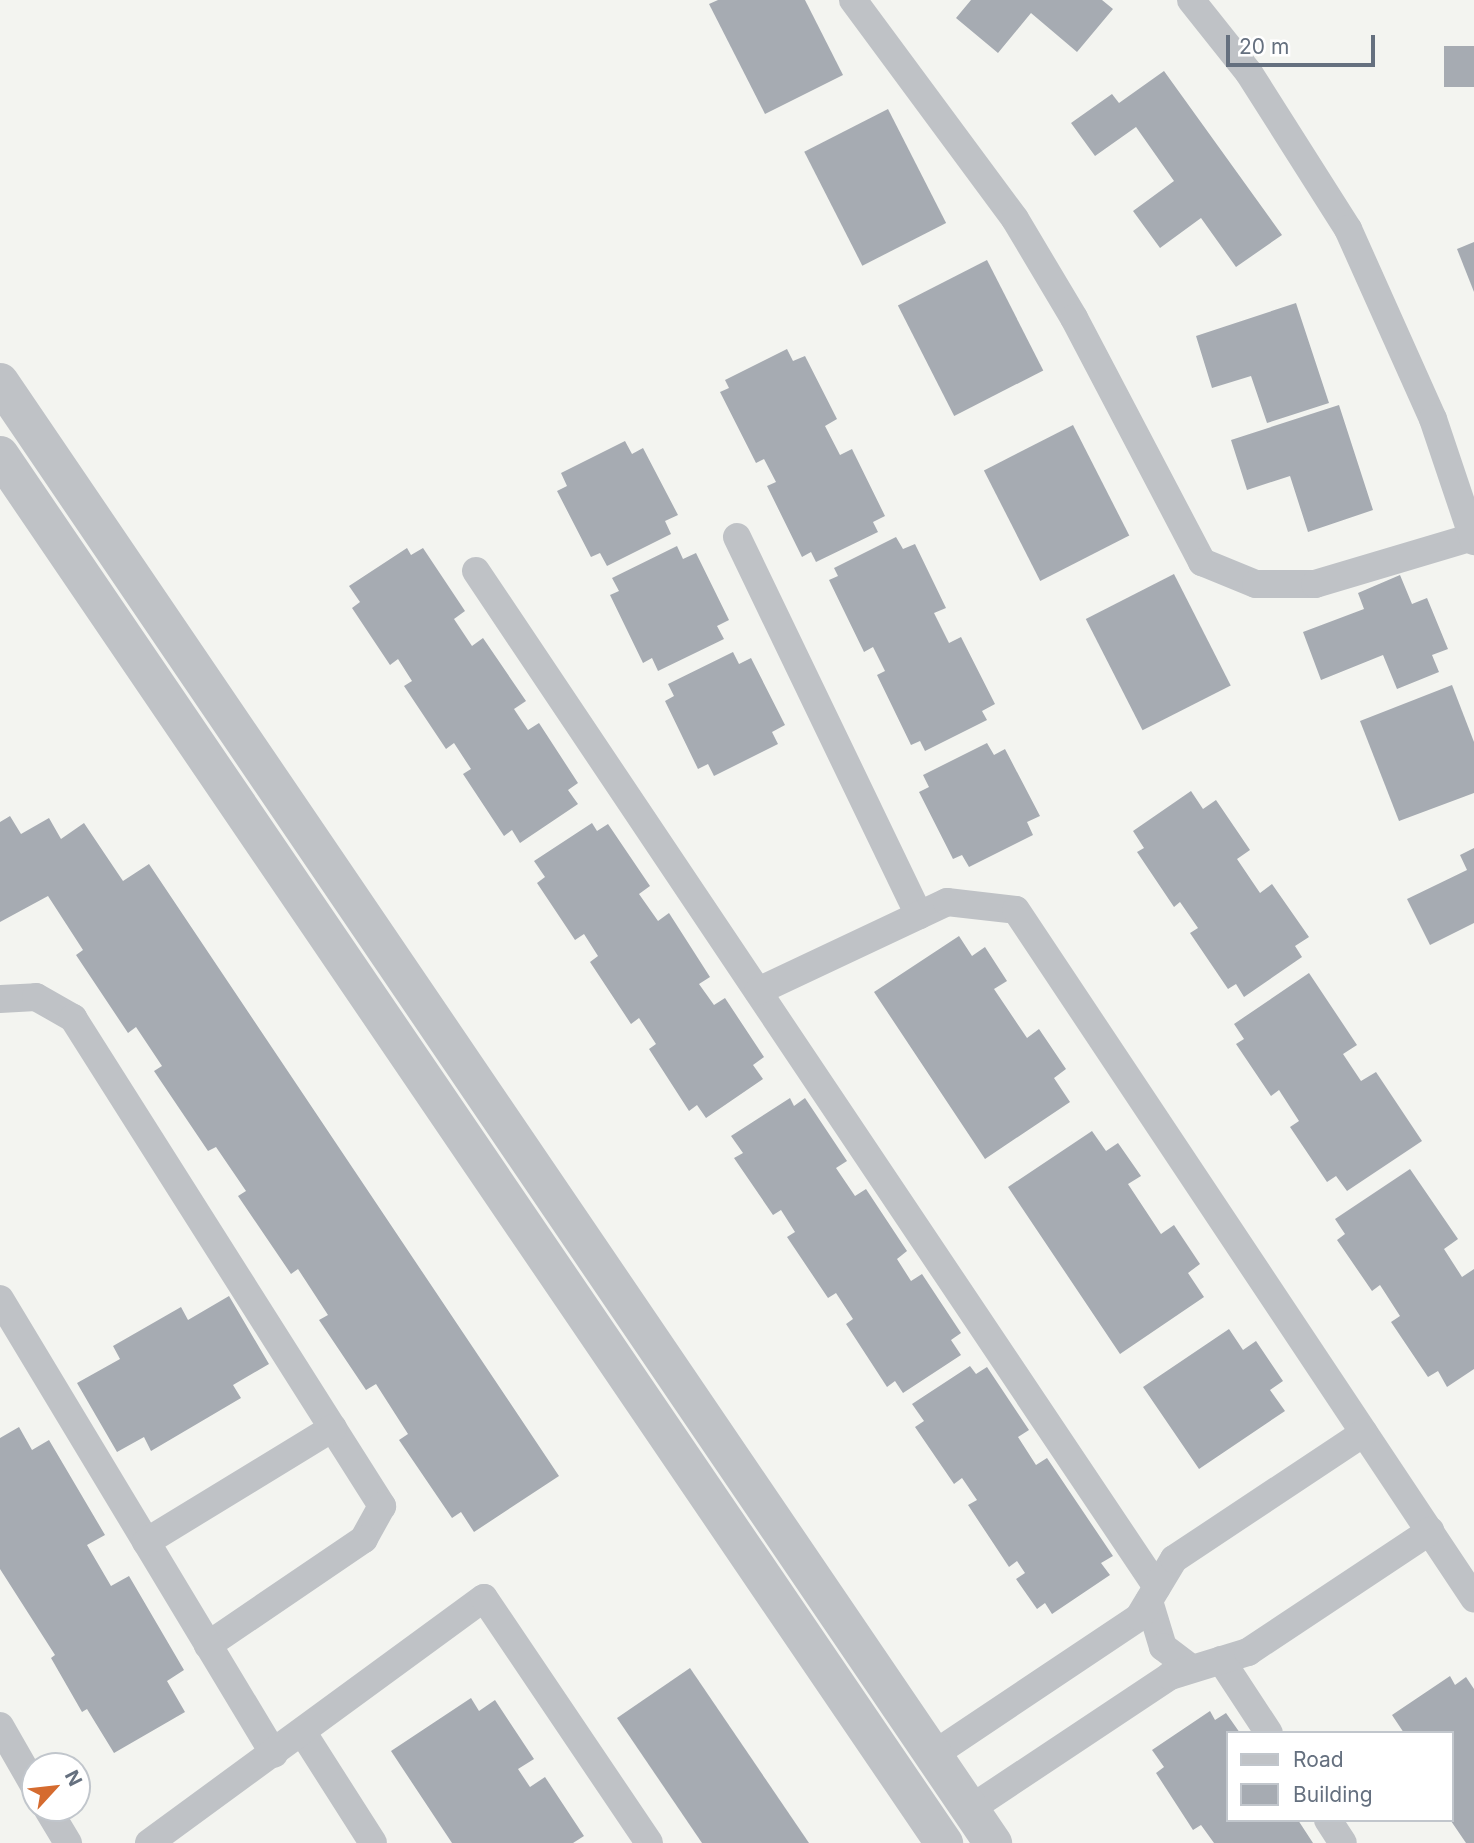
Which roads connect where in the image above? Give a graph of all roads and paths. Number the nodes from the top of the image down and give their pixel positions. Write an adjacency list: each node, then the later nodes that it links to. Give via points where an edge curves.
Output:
1 (853, 0): 6 (lane, via 1015,219 1074,318 1202,562 1256,584 1315,584)
2 (1191, 0): 6 (lane, via 1249,73 1348,229 1433,419)
3 (0, 382): 25 (street)
4 (0, 455): 34 (street)
5 (737, 537): 8 (lane)
6 (1473, 539)
7 (476, 571): 9 (lane)
8 (919, 915): 9 (lane); 13 (lane, via 947,902 1016,910)
9 (758, 991): 16 (lane)
10 (0, 999): 12 (lane, via 36,997 73,1018)
11 (0, 1299): 15 (lane)
12 (334, 1428): 15 (lane); 18 (lane, via 382,1506 379,1519 365,1539)
13 (1364, 1433): 14 (lane); 16 (lane, via 1174,1559)
14 (1430, 1531): 17 (lane); 19 (lane, via 1248,1652)
15 (146, 1542): 18 (lane)
16 (1153, 1594): 20 (lane, via 1163,1647); 25 (lane, via 1139,1616)
17 (1474, 1598)
18 (208, 1645): 24 (lane)
19 (1221, 1660): 20 (lane); 22 (lane)
20 (1192, 1669): 27 (lane, via 1170,1676)
21 (0, 1726): 26 (lane)
22 (1268, 1731)
23 (303, 1733): 24 (lane); 32 (lane); 33 (lane, via 484,1598)
24 (274, 1754): 31 (lane)
25 (933, 1755): 27 (street)
26 (21, 1763)
27 (970, 1809): 35 (street)
28 (55, 1822): 30 (lane)
29 (1329, 1822): 36 (lane)
30 (68, 1843)
31 (149, 1843)
32 (373, 1843)
33 (649, 1843)
34 (944, 1843)
35 (993, 1843)
36 (1343, 1843)

